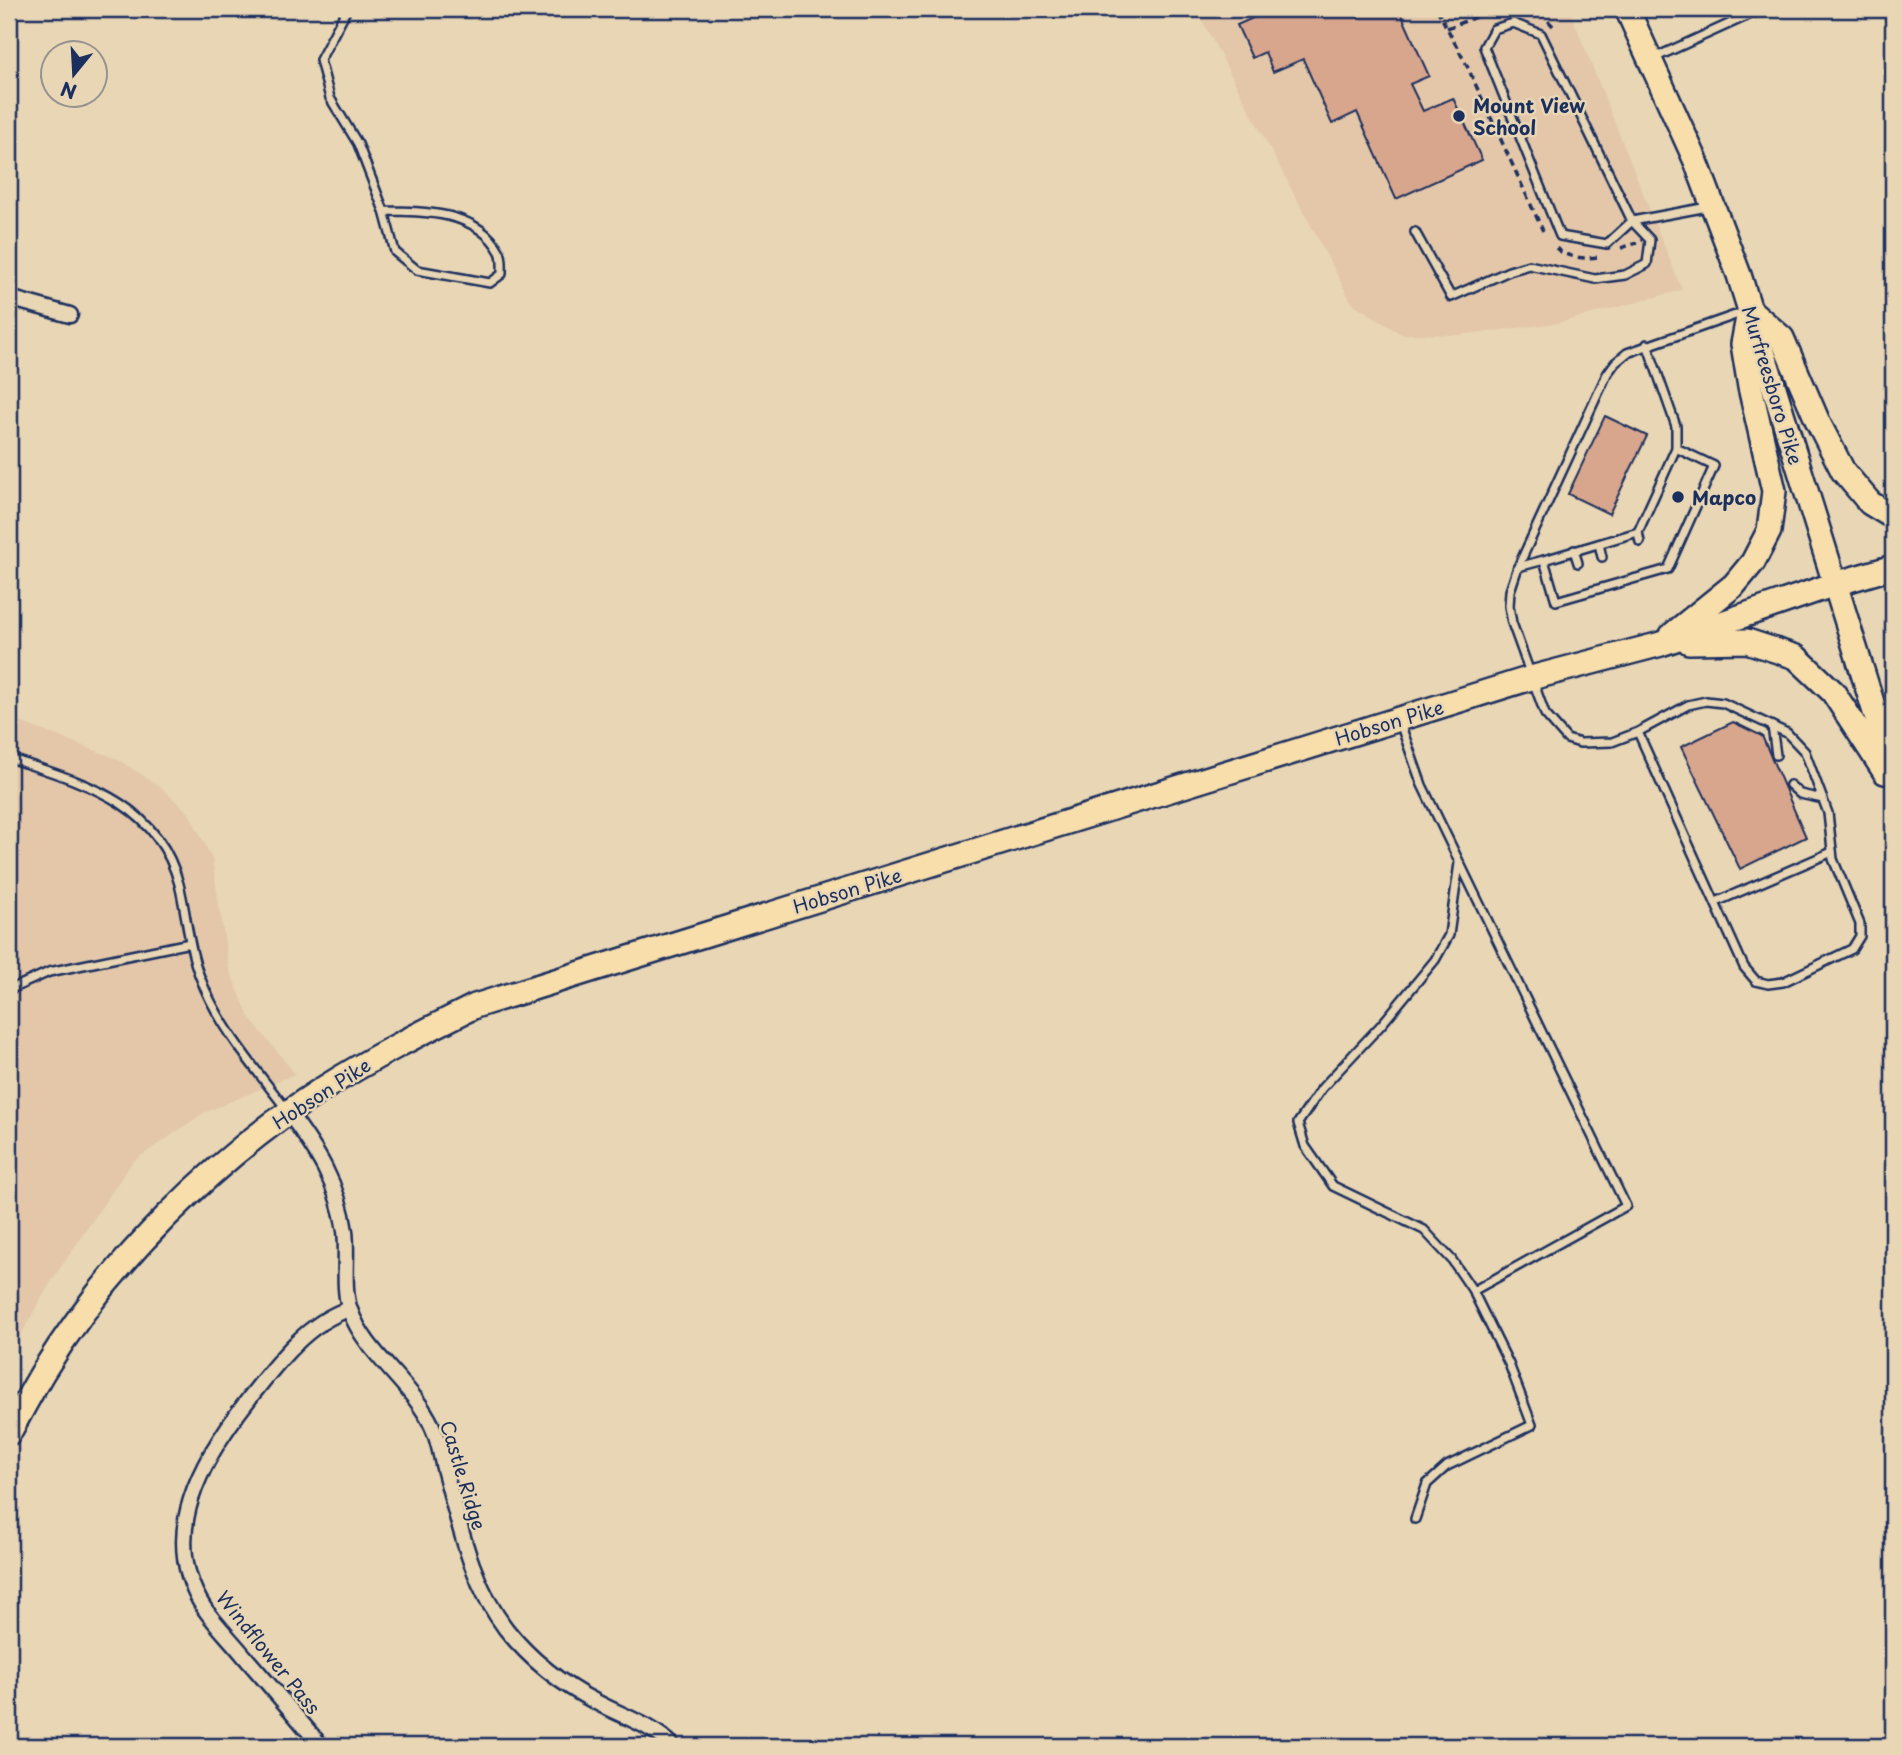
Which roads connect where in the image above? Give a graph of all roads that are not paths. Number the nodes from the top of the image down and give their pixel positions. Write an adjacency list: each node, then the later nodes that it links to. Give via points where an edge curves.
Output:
1 (347, 9): 6 (lane, via 320,60 330,98 358,144)
2 (1627, 9): 4 (main road, Murfreesboro Pike)
3 (1762, 9): 4 (lane)
4 (1650, 60): 5 (main road, Murfreesboro Pike)
5 (1713, 206): 7 (lane); 10 (main road, Murfreesboro Pike)
6 (384, 211): 6 (lane, via 395,252 417,270 490,283 502,274 501,253 473,224 416,211)
7 (1632, 221): 7 (lane, via 1541,34 1513,23 1494,29 1484,47 1560,236 1607,244); 8 (lane, via 1650,240 1647,264 1625,275 1595,279 1529,265 1451,297)
8 (1415, 232)
9 (9, 298): 11 (street)
10 (1750, 310): 12 (lane); 20 (main road, via 1782,338 1843,471 1870,503); 47 (main road, Murfreesboro Pike); 52 (main road, via 1743,344 1774,491 1769,531 1734,585)
11 (70, 315)
12 (1647, 344): 13 (lane, via 1676,426); 41 (lane, via 1627,353 1608,374)
13 (1676, 449): 14 (lane); 25 (lane, via 1714,466 1699,490)
14 (1671, 460): 15 (lane); 16 (lane)
15 (1681, 464)
16 (1664, 474): 17 (lane); 18 (lane)
17 (1674, 479)
18 (1654, 497): 19 (lane); 21 (lane)
19 (1663, 501)
20 (1893, 517)
21 (1644, 518): 22 (lane); 24 (lane)
22 (1653, 522)
23 (1675, 531): 25 (lane)
24 (1638, 532): 26 (lane); 27 (lane); 28 (lane)
25 (1683, 535): 32 (lane)
26 (1647, 536)
27 (1619, 537): 29 (lane); 31 (lane)
28 (1640, 542)
29 (1598, 544): 33 (lane); 35 (lane)
30 (1668, 546): 32 (lane)
31 (1622, 548)
32 (1676, 550): 43 (lane, via 1668,569)
33 (1574, 551): 34 (lane); 37 (lane)
34 (1559, 555): 36 (lane); 39 (lane)
35 (1602, 556)
36 (1544, 560): 41 (lane); 51 (lane, via 1556,601)
37 (1578, 563)
38 (1647, 564): 43 (lane)
39 (1562, 565)
40 (1893, 567): 47 (main road, Hobson Pike)
41 (1518, 568): 53 (lane, via 1509,607)
42 (1628, 570): 45 (lane)
43 (1649, 574): 45 (lane)
44 (1606, 577): 48 (lane)
45 (1630, 580): 48 (lane)
46 (1583, 583): 50 (lane)
47 (1835, 584): 52 (main road, Hobson Pike); 59 (main road, Murfreesboro Pike)
48 (1609, 586): 50 (lane)
49 (1568, 587): 51 (lane)
50 (1586, 592): 51 (lane)
51 (1571, 596)
52 (1661, 644): 53 (main road, Hobson Pike); 60 (main road, via 1747,641 1796,657 1833,692)
53 (1531, 678): 54 (main road, Hobson Pike); 56 (lane, via 1545,714 1567,739 1612,742)
54 (1399, 719): 64 (lane, via 1422,785); 68 (main road, Hobson Pike, via 475,1006 386,1051)
55 (1772, 726): 56 (lane, via 1723,703 1706,701 1688,705); 57 (lane); 62 (lane, via 1787,733 1805,752)
56 (1638, 732): 65 (lane)
57 (1776, 755)
58 (9, 758): 66 (lane, via 94,788 135,813 167,852 179,883)
59 (1893, 770)
60 (1893, 784)
61 (1790, 785): 62 (lane)
62 (1823, 799): 63 (lane)
63 (1832, 852): 65 (lane); 65 (lane, via 1860,924 1860,936 1852,949 1783,982 1756,981 1744,967)
64 (1460, 863): 69 (lane, via 1626,1206); 69 (lane, via 1449,934 1435,960 1322,1088 1298,1123 1305,1146 1333,1186 1424,1230)
65 (1716, 902)
66 (190, 943): 67 (lane, via 49,972); 68 (lane, via 212,1007)
67 (9, 990)
68 (289, 1113): 70 (street, Castle Ridge, via 318,1153 335,1189 345,1231); 71 (main road, Hobson Pike, via 202,1183 153,1231 94,1299 43,1371)
69 (1473, 1291): 72 (lane, via 1509,1364 1532,1425 1447,1466 1427,1484)
70 (349, 1308): 73 (street, Windflower Pass, via 299,1340 245,1403 202,1467 185,1519 187,1570 204,1607); 74 (street, Castle Ridge, via 374,1350 433,1427 469,1559 505,1628 557,1678)
71 (9, 1433)
72 (1415, 1519)
73 (321, 1746)
74 (673, 1746)

